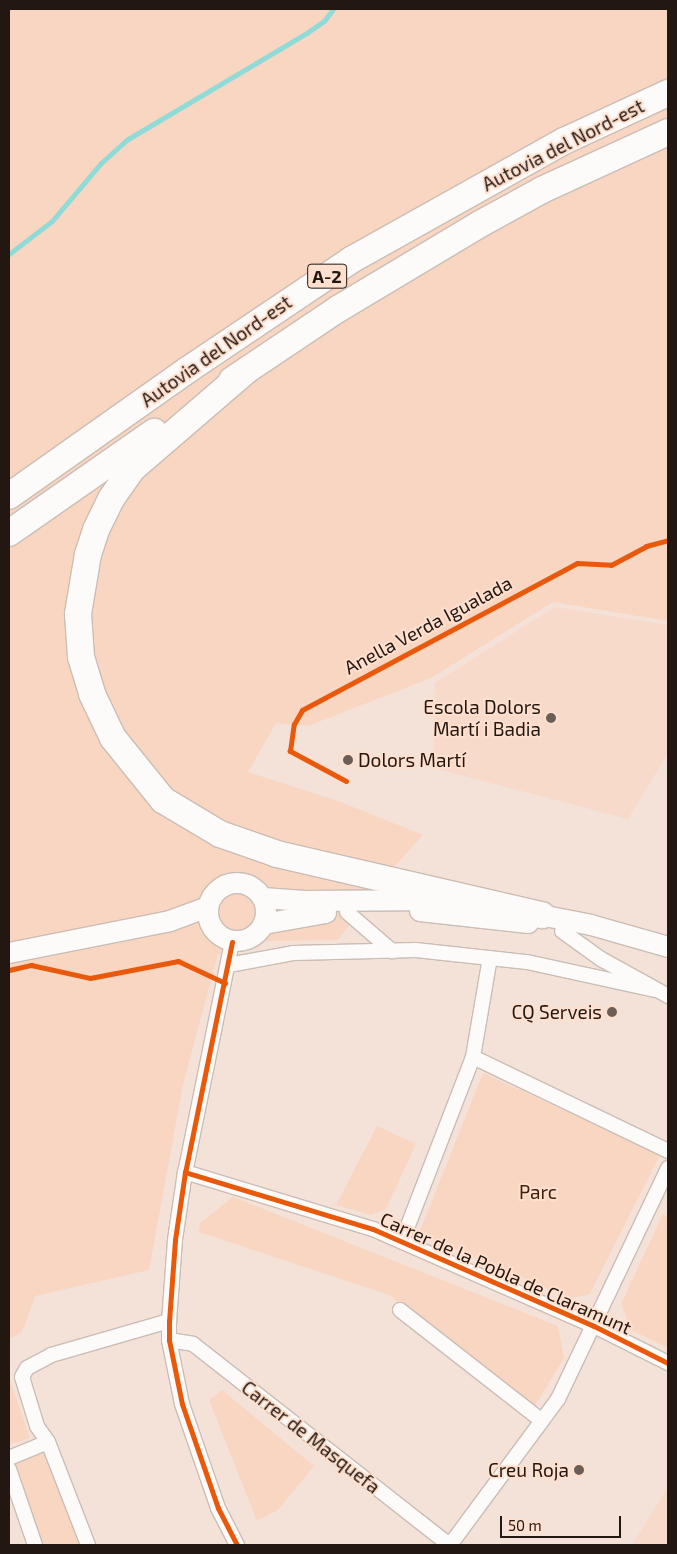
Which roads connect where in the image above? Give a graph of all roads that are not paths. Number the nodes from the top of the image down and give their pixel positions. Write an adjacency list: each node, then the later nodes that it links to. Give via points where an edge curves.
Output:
1 (668, 93): 4 (highway, Autovia del Nord-est / A-2, via 532,159 351,260 197,363)
2 (668, 132): 3 (highway, Autovia del Nord-est / A-2, via 542,190 480,224 338,309)
3 (247, 370): 5 (highway, Autovia del Nord-est / A-2); 9 (highway, via 132,469 111,499 96,530 88,554 78,614 81,656 92,694 113,738 162,800 220,834 277,854)
4 (9, 496)
5 (9, 533)
6 (263, 898): 8 (street, via 250,886 232,883 216,891); 9 (street, via 305,902 440,900); 10 (street, via 267,911)
7 (347, 912): 9 (street, via 440,912); 10 (street, via 307,914); 13 (street)
8 (209, 916): 11 (street, via 216,933); 14 (street)
9 (552, 923): 12 (street, via 638,937); 15 (street); 18 (street, via 601,959)
10 (264, 924): 11 (street, via 255,936)
11 (232, 942): 17 (street)
12 (668, 947)
13 (392, 951): 16 (street); 17 (street, via 293,953)
14 (12, 952)
15 (668, 957)
16 (490, 958): 18 (street, via 527,962); 20 (street)
17 (229, 965): 23 (street)
18 (655, 990): 19 (street)
19 (668, 996)
20 (473, 1057): 21 (street); 24 (street)
21 (668, 1151)
22 (668, 1168): 27 (street)
23 (185, 1172): 24 (street, Carrer de la Pobla de Claramunt); 26 (street, via 175,1240)
24 (402, 1241): 27 (street, Carrer de la Pobla de Claramunt)
25 (400, 1310): 30 (street)
26 (169, 1321): 28 (street); 31 (street, via 34,1362 22,1377 37,1426)
27 (594, 1326): 29 (street, Carrer de la Pobla de Claramunt); 30 (street, via 558,1400)
28 (169, 1340): 36 (street, via 182,1404 218,1508); 37 (street, Carrer de Masquefa, via 193,1344)
29 (668, 1363)
30 (542, 1421): 37 (street)
31 (48, 1442): 32 (street); 35 (street)
32 (9, 1458)
33 (9, 1469): 34 (street)
34 (35, 1545)
35 (88, 1545)
36 (237, 1545)
37 (450, 1545)

